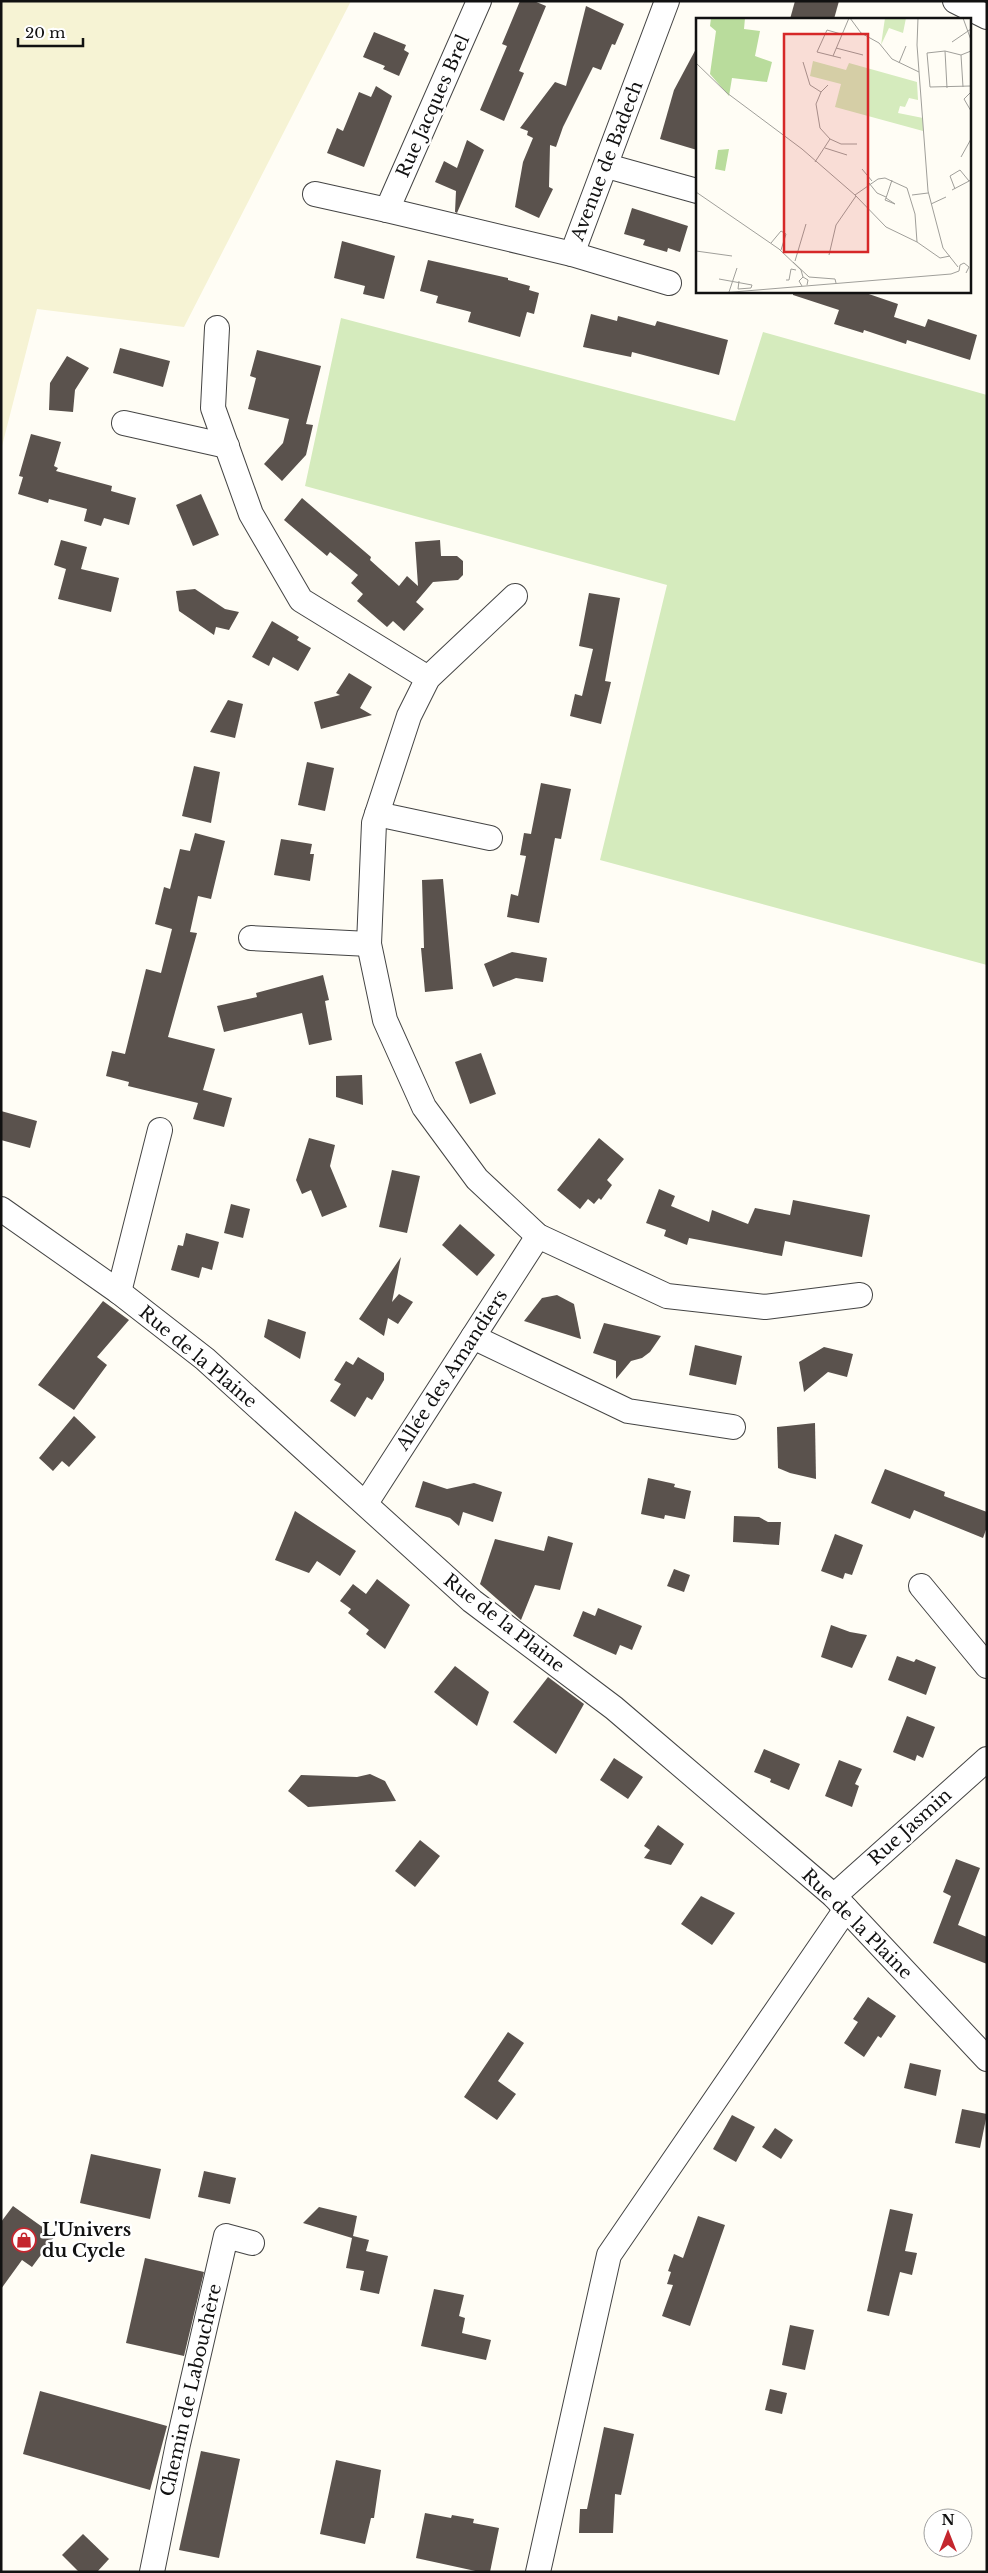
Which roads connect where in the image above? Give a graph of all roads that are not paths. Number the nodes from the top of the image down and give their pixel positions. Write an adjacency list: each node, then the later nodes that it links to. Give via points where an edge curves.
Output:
1 (479, 1): 6 (street, Rue Jacques Brel)
2 (667, 1): 3 (street, Avenue de Badech)
3 (607, 166): 4 (street); 7 (street, Avenue de Badech)
4 (696, 191)
5 (315, 194): 6 (street)
6 (387, 210): 7 (street)
7 (572, 254): 8 (street, Avenue de Badech)
8 (669, 283)
9 (217, 328): 11 (street, via 213,408)
10 (124, 424): 11 (street)
11 (226, 446): 13 (street, via 251,514 301,600)
12 (515, 596): 13 (street)
13 (428, 678): 14 (street, via 408,716)
14 (377, 814): 15 (street); 17 (street)
15 (490, 838)
16 (251, 938): 17 (street)
17 (369, 944): 20 (street, via 385,1020 424,1107 477,1179)
18 (160, 1130): 21 (street)
19 (1, 1209): 21 (street, Rue de la Plaine)
20 (538, 1236): 22 (street, via 667,1296 766,1307); 23 (street, Allée des Amandiers)
21 (119, 1292): 25 (street, Rue de la Plaine, via 205,1359)
22 (860, 1295)
23 (473, 1338): 24 (street, via 628,1411); 25 (street, Allée des Amandiers)
24 (733, 1427)
25 (366, 1503): 29 (street, Rue de la Plaine, via 472,1601 614,1708)
26 (920, 1586): 27 (street)
27 (987, 1666)
28 (987, 1758): 29 (street, Rue Jasmin)
29 (840, 1902): 30 (street, Rue de la Plaine); 33 (street, Rue Jasmin, via 609,2255)
30 (987, 2059)
31 (252, 2243): 32 (street, Chemin de Labouchère, via 226,2236)
32 (152, 2572)
33 (538, 2572)

